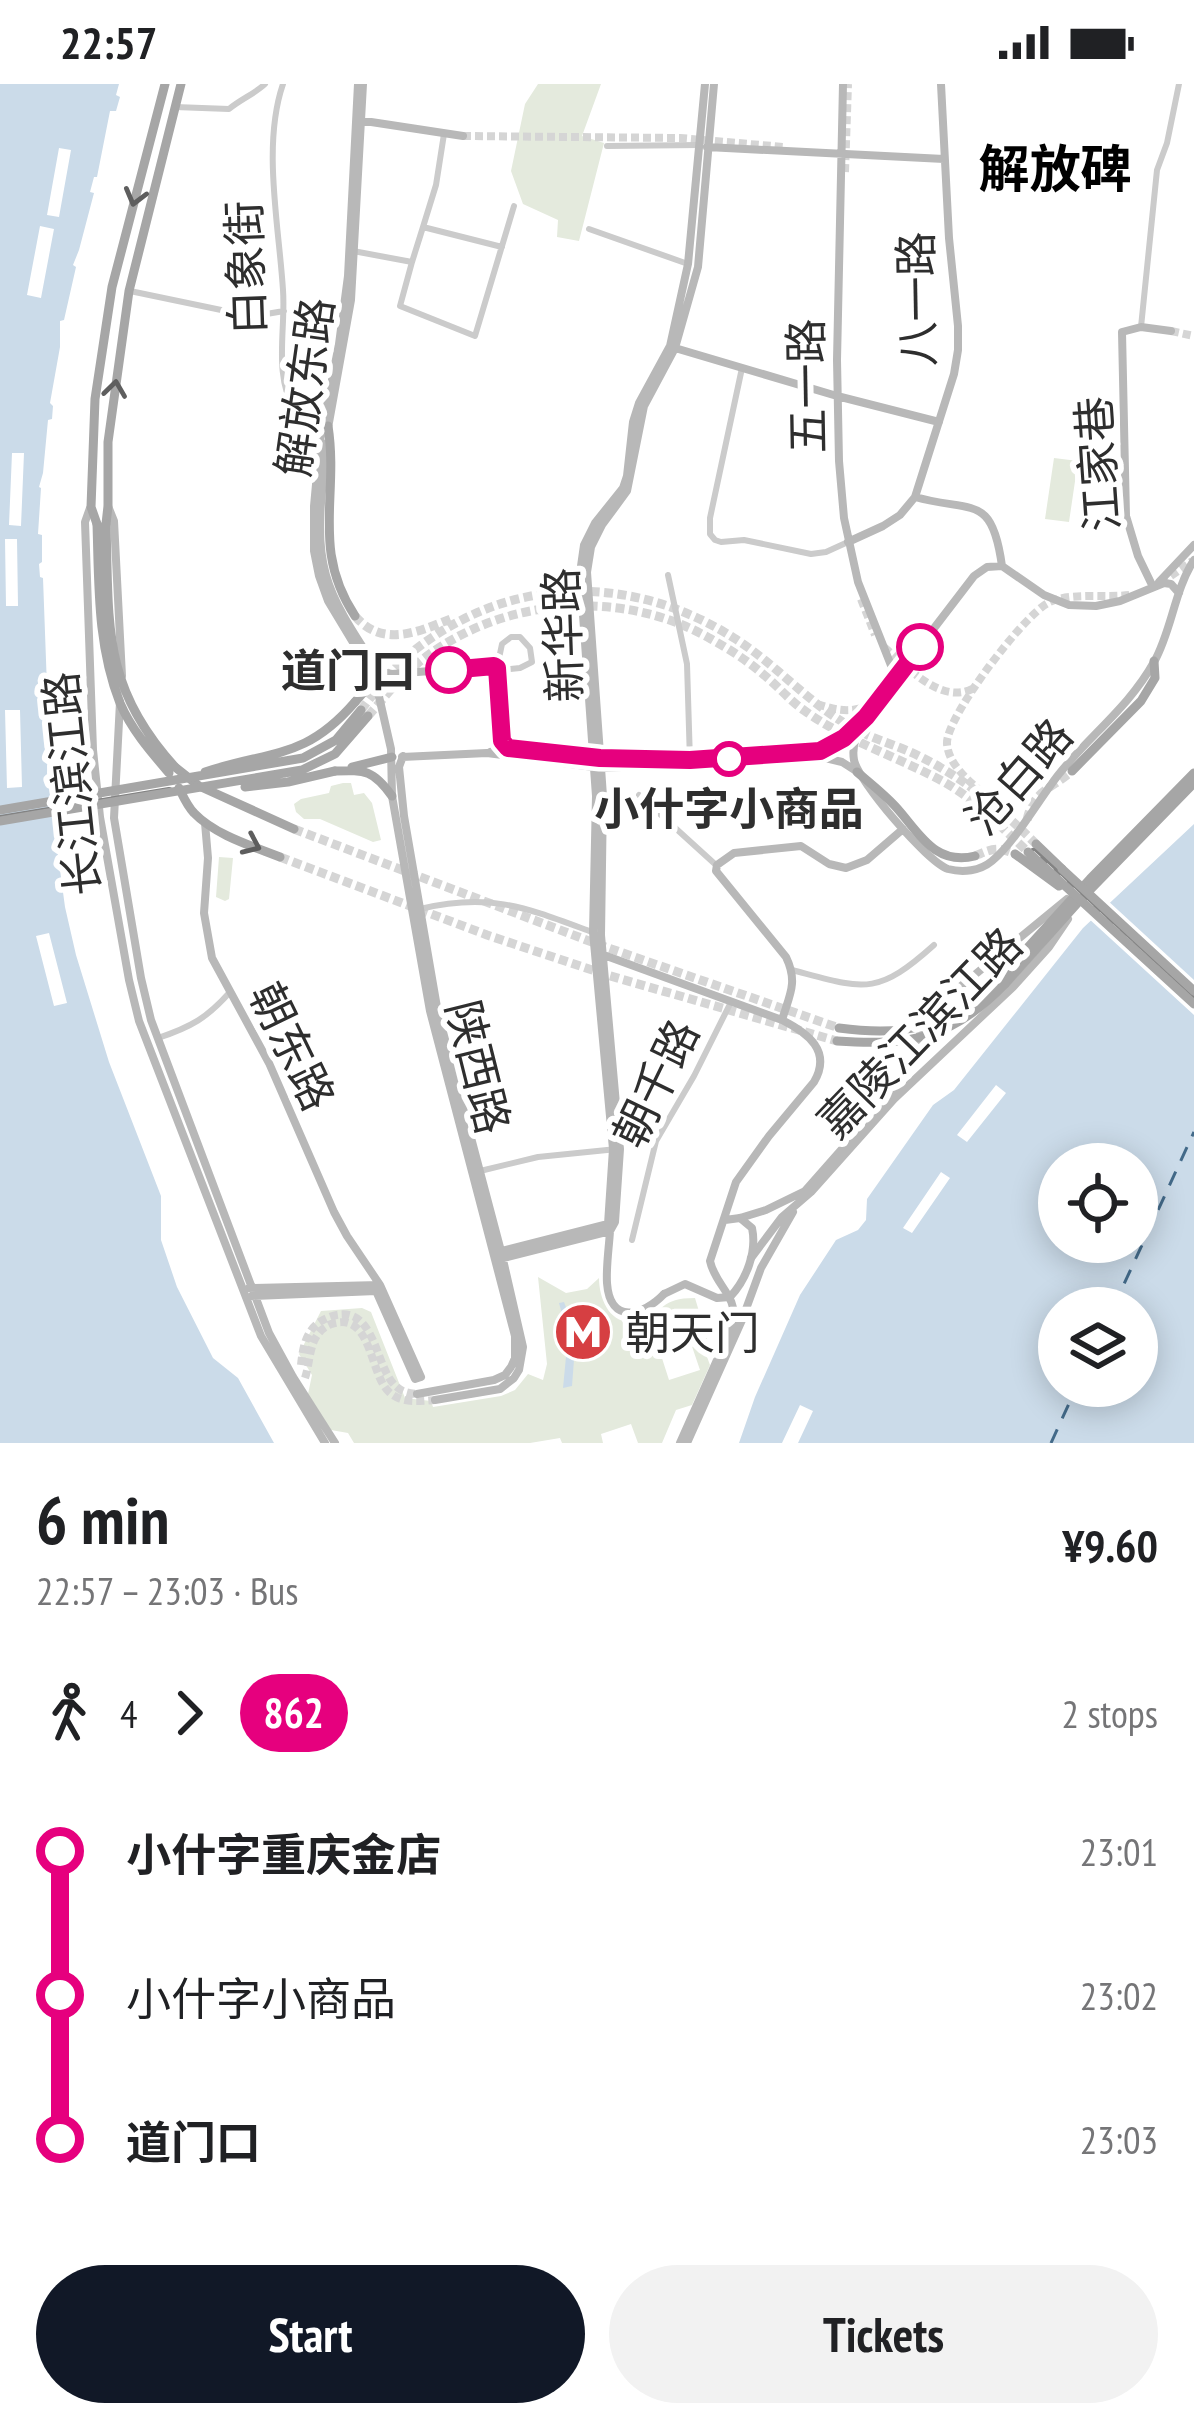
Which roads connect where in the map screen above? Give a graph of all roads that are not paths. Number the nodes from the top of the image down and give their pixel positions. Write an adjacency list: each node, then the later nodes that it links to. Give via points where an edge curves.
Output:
1 (165, 84): 38 (main road, 长江滨江路, one-way to 38, via 112,287 95,399)
2 (181, 84): 10 (main road, 长江滨江路)
3 (265, 84): 10 (street, via 229,109)
4 (283, 84): 27 (street, 白象街, via 275,108 275,218)
5 (360, 84): 11 (main road, 解放东路)
6 (709, 84): 15 (main road, 新华路)
7 (843, 84): 16 (main road, 五一路)
8 (941, 84): 17 (main road, 八一路)
9 (1179, 84): 29 (street, via 1157,170)
10 (175, 107): 25 (main road, 长江滨江路)
11 (358, 120): 12 (main road); 22 (main road, 解放东路)
12 (444, 134): 13 (main road); 19 (street)
13 (463, 136)
14 (607, 146): 15 (street)
15 (704, 146): 16 (main road); 24 (main road, 新华路); 31 (main road, 新华路, via 698,266)
16 (841, 154): 17 (main road); 33 (main road, 五一路)
17 (944, 159): 34 (main road, 八一路, via 958,350)
18 (514, 206): 21 (street)
19 (423, 227): 21 (street); 23 (street)
20 (589, 229): 24 (street)
21 (504, 247): 23 (street, via 475,336 400,307)
22 (352, 251): 23 (street); 35 (main road, 解放东路, via 348,324)
23 (412, 262)
24 (688, 264): 31 (main road, 新华路)
25 (128, 291): 26 (street); 37 (main road, 长江滨江路, one-way to 25)
26 (226, 311)
27 (284, 311): 28 (street); 35 (street, 白象街, via 290,402)
28 (249, 317)
29 (1141, 327): 30 (main road); 45 (main road, 江家巷, via 1122,332 1126,517)
30 (1171, 331)
31 (672, 347): 32 (main road); 61 (main road, 新华路, via 639,403 623,488 584,545)
32 (742, 368): 33 (main road); 40 (street, via 710,534 811,554)
33 (837, 396): 34 (main road); 40 (main road, 五一路)
34 (939, 422): 36 (main road, 八一路)
35 (325, 426): 47 (main road, via 331,560); 52 (main road, 解放东路, via 326,575 375,666); 54 (main road, 解放东路, via 316,564 328,601)
36 (915, 497): 40 (main road, via 884,526); 43 (main road, via 980,509 998,537)
37 (108, 506): 38 (main road); 39 (main road); 51 (main road, 长江滨江路)
38 (91, 507): 39 (main road); 50 (main road, 长江滨江路)
39 (101, 524): 66 (main road, bridge, via 100,629 108,663 140,737)
40 (848, 542): 53 (main road, 五一路)
41 (1194, 545): 45 (main road)
42 (1194, 560): 46 (main road, 沧白路)
43 (1002, 566): 45 (main road, via 1069,605 1120,601); 53 (main road, via 974,576)
44 (668, 575): 60 (street, via 687,664)
45 (1153, 587): 46 (main road, via 1171,584)
46 (1180, 594): 48 (main road, 沧白路)
47 (356, 616)
48 (1154, 662): 63 (main road, via 1155,678 1141,701); 74 (main road, 沧白路, via 991,862 952,870)
49 (498, 669): 49 (street, via 502,644 520,637 532,662); 52 (main road); 57 (main road)
50 (92, 671): 51 (main road); 107 (main road, 长江滨江路, via 100,817 139,1022)
51 (122, 671): 92 (main road, 长江滨江路, via 114,818)
52 (392, 674): 54 (main road)
53 (896, 678): 56 (main road)
54 (375, 680): 55 (main road); 59 (main road, 陕西路)
55 (362, 709): 66 (main road, bridge, via 292,750); 66 (main road, bridge, via 351,738 323,762 281,775)
56 (866, 717): 60 (main road, via 820,751); 64 (main road, via 854,744)
57 (502, 741): 58 (main road); 61 (main road)
58 (488, 754): 59 (main road); 61 (main road)
59 (397, 757): 62 (main road); 69 (main road, 陕西路); 81 (main road, 陕西路)
60 (690, 760): 61 (main road)
61 (597, 762): 64 (main road, via 696,768 825,758); 82 (main road, 新华路)
62 (362, 768): 66 (main road, bridge, via 288,782); 69 (main road)
63 (1072, 771)
64 (857, 772): 74 (main road, 沧白路); 76 (main road, via 943,856)
65 (1194, 772): 79 (main road, 嘉陵江滨江路)
66 (175, 778): 70 (main road, bridge); 71 (main road, bridge); 72 (main road); 73 (main road)
67 (1194, 783): 80 (main road, 嘉陵江滨江路)
68 (639, 795): 78 (street)
69 (392, 796): 97 (main road, 陕西路, via 430,1011)
70 (0, 810)
71 (0, 821)
72 (205, 821): 77 (main road, one-way to 77); 86 (main road, 朝东路, via 204,914 212,958)
73 (294, 829)
74 (903, 830): 78 (main road, via 846,868 801,846 734,853)
75 (1015, 854): 80 (main road, bridge)
76 (975, 856)
77 (280, 857)
78 (717, 865): 85 (main road)
79 (1090, 879): 91 (main road, 嘉陵江滨江路, bridge, via 987,991 946,1020 896,1032); 94 (main road, 嘉陵江滨江路, bridge, via 925,1018)
80 (1082, 900): 87 (main road, bridge, via 1032,848); 89 (main road, bridge); 93 (main road, 嘉陵江滨江路, bridge, via 957,1024 927,1037); 95 (main road, 嘉陵江滨江路, bridge, via 1013,987)
81 (420, 908): 82 (street, via 515,904); 97 (main road, 陕西路)
82 (597, 933): 84 (main road, 新华路)
83 (934, 945): 85 (street, via 879,983 850,986)
84 (599, 953): 88 (main road); 96 (main road, 新华路)
85 (792, 970): 90 (main road)
86 (230, 992): 92 (street, via 188,1028); 104 (main road, 朝东路)
87 (1194, 992)
88 (732, 999): 90 (main road, 朝千路); 101 (street, 朝千路, via 656,1141)
89 (1194, 1004)
90 (782, 1020): 99 (main road, 朝千路, via 816,1044 820,1072 736,1182)
91 (839, 1028)
92 (158, 1038): 107 (main road, 长江滨江路)
93 (837, 1041)
94 (910, 1065): 95 (main road); 99 (main road, 嘉陵江滨江路, via 806,1190)
95 (926, 1068): 98 (main road, 嘉陵江滨江路)
96 (617, 1149): 97 (street); 100 (main road, 新华路)
97 (476, 1173): 102 (main road, 陕西路)
98 (796, 1205): 103 (main road); 106 (main road, 朝千路)
99 (733, 1219): 103 (main road, bridge, via 754,1232); 105 (main road, 朝千路, via 710,1261)
100 (609, 1228): 102 (main road); 103 (main road, 新华路, bridge, via 612,1301 631,1313 685,1284 730,1297)
101 (632, 1240)
102 (498, 1256): 110 (main road, 陕西路, via 515,1336 511,1367 494,1380); 111 (main road, 陕西路, via 524,1347 519,1370 500,1389)
103 (750, 1259)
104 (378, 1288): 104 (main road, 朝东路, via 415,1379 421,1377); 107 (main road)
105 (727, 1289): 106 (main road); 114 (main road, 朝千路, via 734,1322)
106 (753, 1289): 114 (main road, 朝千路)
107 (248, 1292): 109 (main road, 长江滨江路, via 261,1336)
108 (301, 1365): 109 (main road)
109 (295, 1382): 112 (main road, 长江滨江路); 113 (main road, 长江滨江路)
110 (417, 1394)
111 (435, 1400)
112 (325, 1443)
113 (335, 1443)
114 (684, 1443)

